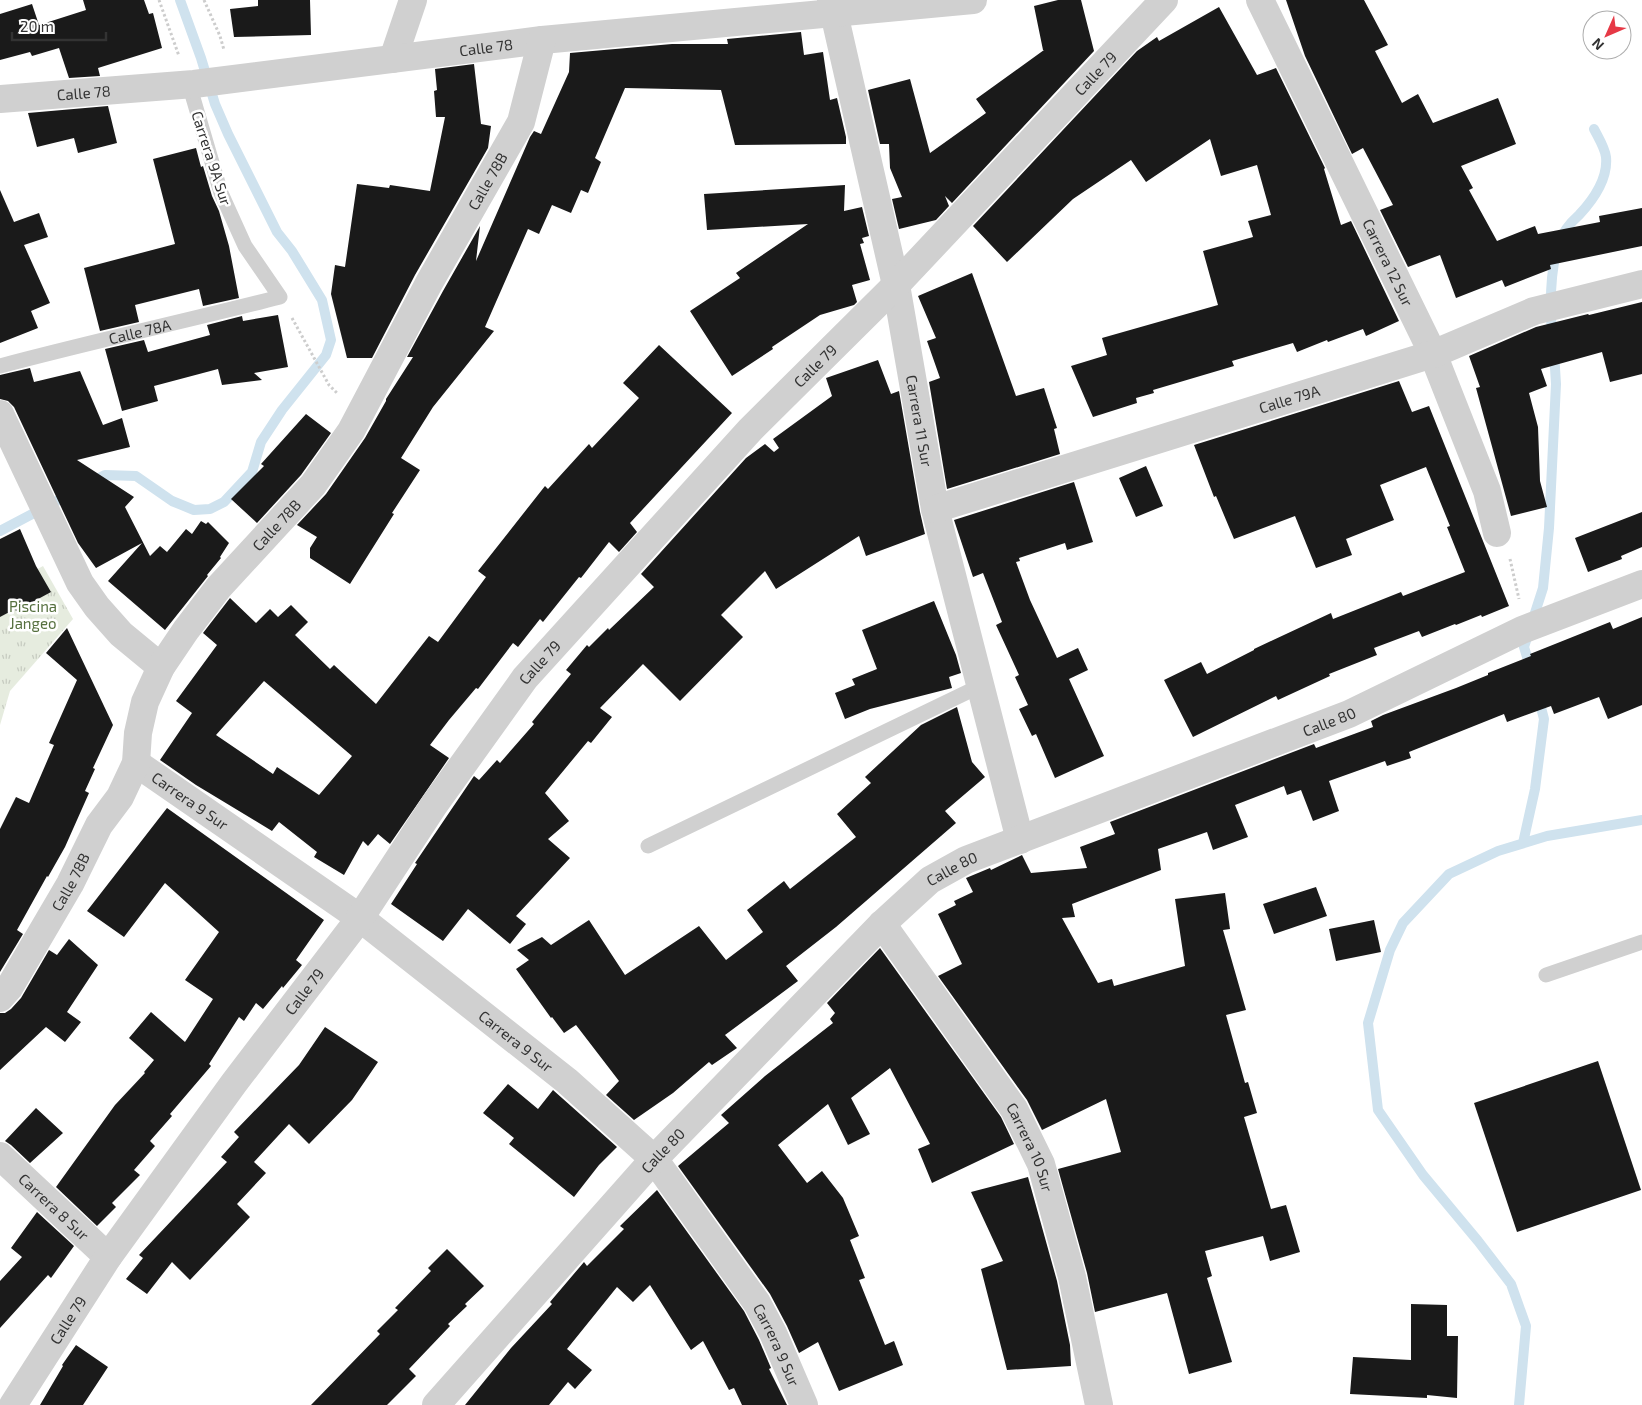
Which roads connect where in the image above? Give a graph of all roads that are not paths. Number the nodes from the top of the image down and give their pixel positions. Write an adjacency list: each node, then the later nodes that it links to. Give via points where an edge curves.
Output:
1 (413, 0): 7 (street)
2 (973, 0): 5 (street, Calle 78)
3 (1164, 0): 10 (street, Calle 79)
4 (1260, 0): 13 (street, Carrera 12 Sur)
5 (832, 7): 6 (street, Calle 78); 10 (street, Carrera 11 Sur)
6 (542, 40): 7 (street, Calle 78); 19 (street, Calle 78B, via 521,122 429,282 351,431 313,484 219,587)
7 (392, 59): 8 (street, Calle 78)
8 (192, 84): 9 (street, Calle 78); 12 (lane, Carrera 9A Sur, via 221,193 245,246)
9 (0, 99)
10 (896, 284): 16 (street, Carrera 11 Sur); 24 (street, Calle 79, via 750,430 525,678 434,805)
11 (1642, 284): 13 (street, Calle 79A, via 1534,311)
12 (280, 297): 14 (lane, Calle 78A)
13 (1433, 354): 16 (street, Calle 79A); 17 (street, Carrera 12 Sur, via 1487,491)
14 (0, 366)
15 (0, 414): 19 (street, via 80,583 121,634)
16 (935, 509): 20 (street, Carrera 11 Sur)
17 (1497, 533)
18 (1642, 584): 22 (street, Calle 80, via 1533,626 1349,714)
19 (161, 667): 21 (street, Calle 78B, via 145,702)
20 (980, 686): 22 (street, Carrera 11 Sur); 23 (lane)
21 (136, 763): 24 (street, Carrera 9 Sur); 28 (street, Calle 78B, via 120,797 99,825 70,884)
22 (1020, 840): 25 (street, Calle 80, via 966,860 930,880)
23 (648, 846)
24 (360, 918): 30 (street, Carrera 9 Sur, via 566,1081); 31 (street, Calle 79)
25 (882, 924): 30 (street, Calle 80); 35 (street, Carrera 10 Sur, via 1014,1109 1041,1164 1072,1277)
26 (1642, 942): 27 (lane)
27 (1546, 975)
28 (0, 998)
29 (0, 1156): 31 (street, Carrera 8 Sur)
30 (654, 1160): 33 (street, Calle 80); 34 (street, Carrera 9 Sur, via 757,1303)
31 (108, 1257): 32 (street, Calle 79)
32 (13, 1405)
33 (436, 1405)
34 (804, 1405)
35 (1099, 1405)

